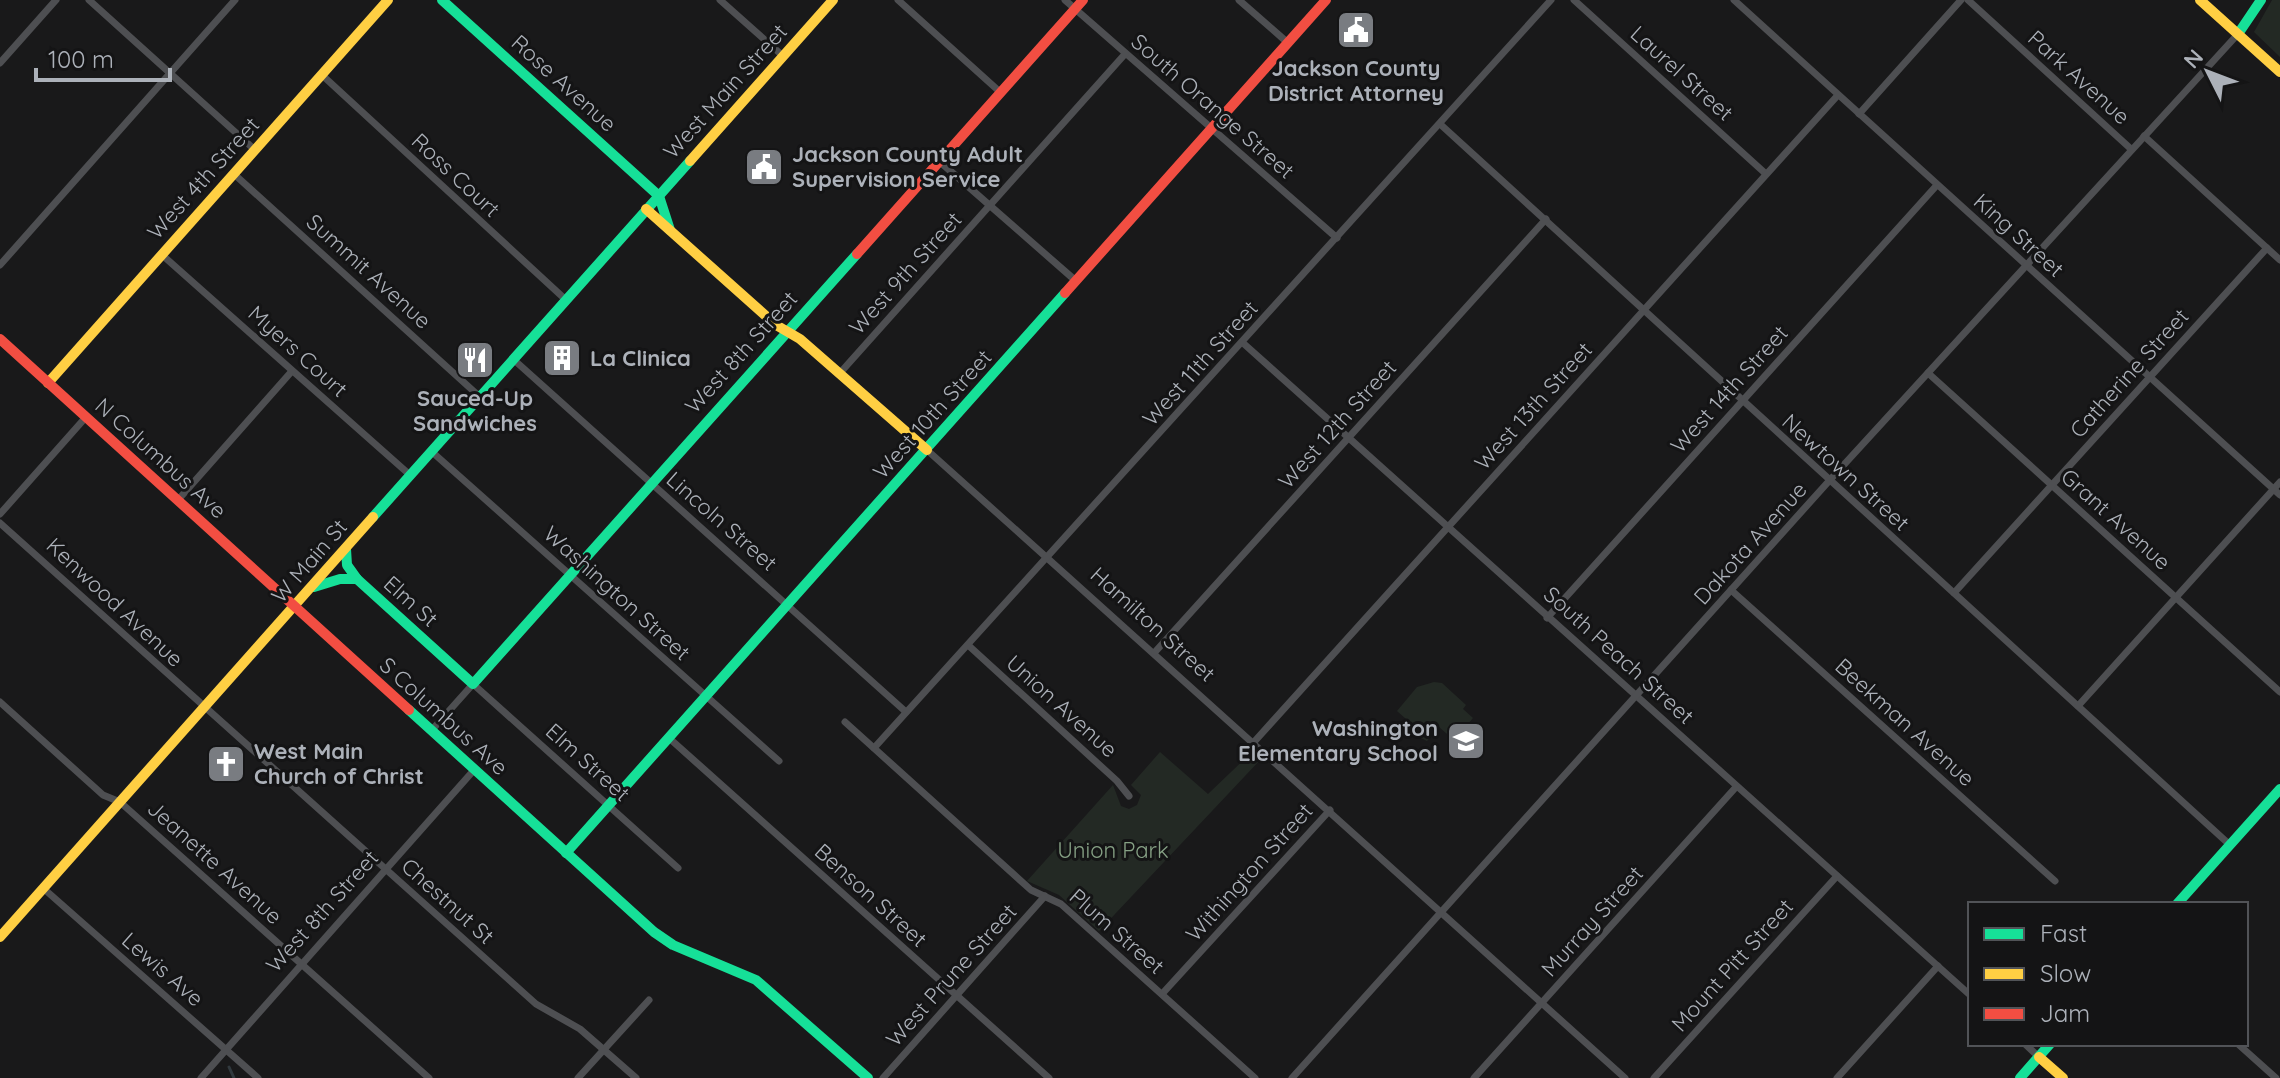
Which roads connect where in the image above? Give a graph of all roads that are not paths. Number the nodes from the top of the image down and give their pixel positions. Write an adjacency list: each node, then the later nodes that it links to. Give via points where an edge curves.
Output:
1 (56, 0): 24 (street)
2 (89, 0): 26 (street)
3 (235, 0): 26 (street)
4 (388, 0): 27 (main road, West 4th Street)
5 (442, 0): 40 (main road, Rose Avenue)
6 (720, 0): 23 (street)
7 (833, 0): 23 (main road, West Main Street)
8 (898, 0): 28 (street)
9 (1065, 0): 19 (street, South Orange Street)
10 (1239, 0): 21 (street)
11 (1326, 0): 21 (main road, West 10th Street)
12 (1551, 0): 31 (street, West 11th Street)
13 (1574, 0): 38 (street, Laurel Street)
14 (1734, 0): 29 (street, King Street)
15 (1961, 0): 30 (street)
16 (1968, 0): 34 (street, Park Avenue)
17 (2200, 0): 20 (main road)
18 (2261, 0): 20 (main road)
19 (1079, 4): 22 (street, South Orange Street); 28 (main road, West 8th Street)
20 (2238, 34): 25 (main road); 33 (street, Dakota Avenue)
21 (1288, 43): 32 (main road, West 10th Street)
22 (1125, 54): 32 (street, South Orange Street); 41 (street, West 9th Street)
23 (783, 56): 40 (main road, West Main Street)
24 (0, 63)
25 (2280, 72)
26 (170, 73): 35 (street); 49 (street)
27 (322, 75): 35 (main road, West 4th Street); 52 (street, Ross Court)
28 (1000, 92): 36 (main road, West 8th Street)
29 (1838, 95): 30 (street, King Street); 38 (street, West 13th Street)
30 (1859, 114): 39 (street, King Street)
31 (1440, 124): 43 (street, Newtown Street); 45 (street, West 11th Street)
32 (1212, 129): 45 (street, South Orange Street); 51 (main road, West 10th Street)
33 (2144, 136): 34 (street, Dakota Avenue); 46 (street, Park Avenue)
34 (2131, 149): 50 (street, Dakota Avenue)
35 (255, 150): 37 (main road, West 4th Street)
36 (939, 161): 41 (street); 54 (main road, West 8th Street)
37 (234, 174): 47 (main road, West 4th Street); 63 (street, Summit Avenue)
38 (1766, 174): 53 (street, West 13th Street)
39 (1937, 185): 50 (street, King Street); 64 (street, West 14th Street)
40 (659, 196): 42 (main road, West Main Street); 44 (main road)
41 (990, 207): 51 (street); 59 (street, West 9th Street)
42 (646, 209): 44 (main road, Hamilton Street); 52 (main road, W Main St)
43 (1546, 219): 53 (street, Newtown Street); 66 (street, West 12th Street)
44 (670, 230): 54 (main road, Hamilton Street)
45 (1337, 238): 56 (street, West 11th Street)
46 (2267, 248): 48 (street, Park Avenue); 61 (street, Catherine Street)
47 (161, 254): 58 (street, Myers Court); 62 (main road, West 4th Street)
48 (2280, 260)
49 (0, 265)
50 (2026, 265): 60 (street, Dakota Avenue); 61 (street, King Street)
51 (1076, 281): 67 (main road, West 10th Street)
52 (566, 300): 57 (main road, W Main St)
53 (1643, 310): 64 (street, Newtown Street); 78 (street, West 13th Street)
54 (788, 331): 59 (main road, Hamilton Street); 72 (main road, West 8th Street)
55 (0, 339): 62 (main road, N Columbus Ave)
56 (1243, 343): 66 (street, South Peach Street); 80 (street, West 11th Street)
57 (513, 359): 63 (main road, W Main St); 72 (street, Lincoln Street)
58 (292, 371): 69 (street, Myers Court); 75 (street)
59 (840, 373): 67 (main road, Hamilton Street)
60 (1928, 373): 70 (street, Dakota Avenue); 73 (street, Grant Avenue)
61 (2150, 378): 73 (street, Catherine Street); 74 (street, King Street)
62 (48, 383): 65 (main road, N Columbus Ave)
63 (480, 397): 68 (main road, W Main St)
64 (1741, 401): 70 (street, Newtown Street); 89 (street, West 14th Street)
65 (86, 417): 75 (main road, N Columbus Ave); 76 (street)
66 (1348, 439): 78 (street, South Peach Street); 91 (street, West 12th Street)
67 (927, 450): 80 (street, Hamilton Street); 87 (main road, West 10th Street)
68 (431, 451): 69 (main road, W Main St); 81 (street, Washington Street)
69 (410, 475): 79 (main road, W Main St)
70 (1829, 481): 84 (street, Dakota Avenue); 85 (street, Newtown Street)
71 (2280, 482): 74 (street)
72 (650, 483): 81 (main road, West 8th Street); 87 (street, Lincoln Street)
73 (2051, 486): 85 (street, Catherine Street); 86 (street, Grant Avenue)
74 (2277, 492): 86 (street)
75 (178, 500): 88 (main road, N Columbus Ave)
76 (0, 514)
77 (0, 523): 98 (street, Kenwood Avenue)
78 (1447, 528): 89 (street, South Peach Street); 103 (street, West 13th Street)
79 (346, 549): 82 (main road, via 347,565); 83 (main road, W Main St)
80 (1048, 556): 90 (street, West 11th Street); 91 (street, Hamilton Street)
81 (570, 573): 92 (main road, West 8th Street); 94 (street, Washington Street)
82 (357, 579): 83 (main road, Elm St); 92 (main road, Elm St)
83 (312, 588): 88 (main road, W Main St)
84 (1731, 590): 95 (street, Dakota Avenue); 118 (street, Beekman Avenue)
85 (1954, 593): 97 (street, Newtown Street)
86 (2176, 597): 93 (street, Grant Avenue); 97 (street)
87 (789, 603): 94 (main road, West 10th Street); 99 (street, Lincoln Street)
88 (296, 606): 98 (main road, W Main St); 101 (main road, S Columbus Ave)
89 (1547, 618): 95 (street, South Peach Street)
90 (968, 645): 99 (street, West 11th Street); 109 (street, Union Avenue)
91 (1155, 652): 103 (street, Hamilton Street)
92 (473, 684): 101 (street, West 8th Street); 111 (street, Elm Street)
93 (2280, 692)
94 (705, 697): 102 (main road, West 10th Street); 105 (street, Washington Street)
95 (1635, 697): 107 (street, South Peach Street); 122 (street, Dakota Avenue)
96 (0, 702): 110 (street, Jeanette Avenue, via 103,795)
97 (2078, 706): 113 (street, Newtown Street)
98 (205, 710): 110 (main road, W Main St); 116 (street, Chestnut St)
99 (906, 712): 104 (street, West 11th Street)
100 (845, 722): 104 (street, Plum Street)
101 (431, 731): 106 (main road, S Columbus Ave)
102 (669, 738): 111 (main road, West 10th Street); 128 (street, Benson Street)
103 (1254, 742): 112 (street, Hamilton Street)
104 (874, 748): 120 (street, Plum Street, via 1031,890)
105 (779, 761)
106 (474, 770): 114 (main road, S Columbus Ave); 116 (street, West 8th Street)
107 (1736, 787): 117 (street, South Peach Street); 130 (street, Murray Street)
108 (2280, 789): 113 (main road)
109 (1129, 796)
110 (120, 802): 119 (main road, W Main St); 124 (street, Jeanette Avenue)
111 (609, 805): 114 (main road, West 10th Street); 115 (street, Elm Street)
112 (1330, 810): 122 (street, Hamilton Street); 127 (street, Withington Street)
113 (2230, 845): 121 (main road)
114 (566, 853): 142 (main road, S Columbus Ave, via 673,945 743,972 770,991)
115 (678, 868)
116 (386, 869): 124 (street, West 8th Street); 135 (street, Chestnut St, via 536,1004)
117 (1837, 876): 125 (street, South Peach Street); 149 (street, Mount Pitt Street)
118 (2055, 881)
119 (43, 888): 123 (main road, W Main St); 134 (street, Lewis Ave)
120 (1045, 896): 127 (street, Plum Street, via 1061,904); 128 (street, West Prune Street)
121 (2179, 902)
122 (1442, 911): 130 (street, Hamilton Street); 146 (street, Dakota Avenue)
123 (0, 937)
124 (302, 964): 134 (street, West 8th Street); 139 (street, Jeanette Avenue)
125 (1938, 966): 126 (street, South Peach Street); 150 (street)
126 (1968, 993)
127 (1162, 994): 145 (street, Plum Street)
128 (956, 997): 143 (street, West Prune Street); 144 (street, Benson Street)
129 (649, 1000): 135 (street)
130 (1542, 1003): 147 (street, Murray Street); 148 (street, Hamilton Street)
131 (2027, 1046): 136 (street)
132 (2048, 1046): 136 (main road)
133 (2240, 1046): 153 (street)
134 (225, 1049): 137 (street, West 8th Street); 138 (street, Lewis Ave)
135 (604, 1049): 140 (street); 141 (street, Chestnut St)
136 (2039, 1057): 151 (main road); 152 (main road)
137 (201, 1078)
138 (258, 1078)
139 (429, 1078)
140 (578, 1078)
141 (636, 1078)
142 (868, 1078)
143 (883, 1078)
144 (1049, 1078)
145 (1255, 1078)
146 (1292, 1078)
147 (1474, 1078)
148 (1625, 1078)
149 (1654, 1078)
150 (1837, 1078)
151 (2020, 1078)
152 (2063, 1078)
153 (2276, 1078)

